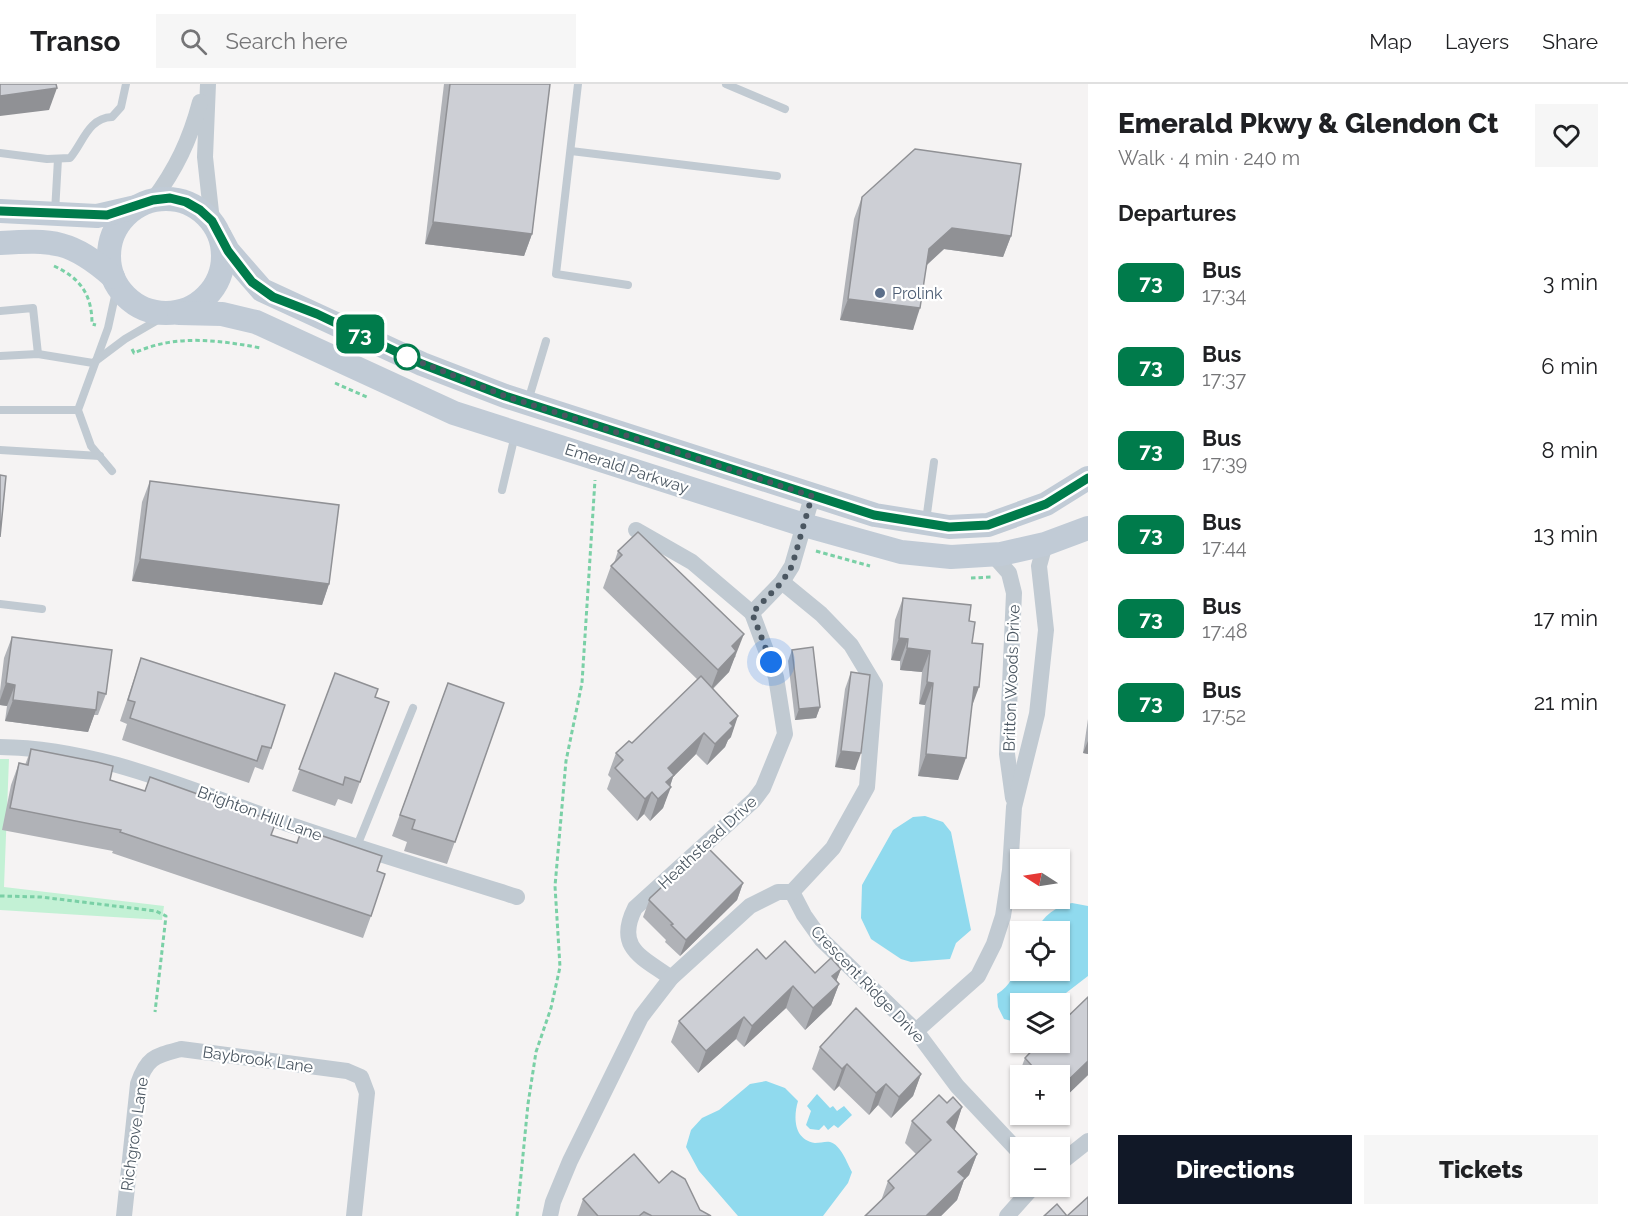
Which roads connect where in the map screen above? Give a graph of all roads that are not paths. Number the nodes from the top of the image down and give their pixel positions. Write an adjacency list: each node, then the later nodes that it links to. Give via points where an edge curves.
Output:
1 (126, 84): 8 (lane, via 121,107 112,117 89,128 70,158)
2 (207, 84): 10 (street, via 191,137 176,168); 13 (street, via 205,157)
3 (578, 84): 6 (lane)
4 (726, 84): 5 (lane)
5 (785, 109)
6 (571, 151): 9 (lane); 16 (lane, via 556,274)
7 (0, 153): 8 (lane)
8 (58, 159): 12 (lane)
9 (777, 176)
10 (145, 204): 12 (main road, via 107,215); 13 (main road, via 170,198 186,202 200,210); 15 (main road, via 120,223 110,243)
11 (0, 211): 12 (main road)
12 (55, 212)
13 (216, 228): 18 (main road, via 224,257 214,288 199,304); 23 (main road, Emerald Parkway, via 228,251 262,291 422,364)
14 (0, 243): 15 (main road, via 61,243 85,254)
15 (115, 282): 18 (main road, via 129,300 145,310); 22 (lane, via 108,328)
16 (628, 285)
17 (0, 311): 20 (lane, via 33,308)
18 (174, 314): 22 (lane, via 125,339); 26 (main road, Emerald Parkway, via 222,314 256,322 445,409)
19 (546, 341): 23 (lane)
20 (38, 354): 21 (lane); 22 (lane)
21 (0, 356)
22 (93, 363): 25 (lane)
23 (528, 403): 33 (main road, Emerald Parkway)
24 (0, 410): 25 (lane)
25 (78, 410): 28 (lane)
26 (516, 434): 32 (lane); 35 (main road, Emerald Parkway)
27 (0, 450): 28 (lane)
28 (100, 456): 30 (lane)
29 (934, 462): 34 (lane)
30 (112, 471)
31 (1088, 478): 34 (main road, Emerald Parkway, via 1046,504 988,525 949,527)
32 (502, 490)
33 (812, 496): 34 (main road, Emerald Parkway, via 874,515); 35 (street)
34 (926, 523)
35 (804, 525): 39 (main road, Emerald Parkway, via 901,552 951,557); 40 (street, via 792,566)
36 (1088, 528): 38 (main road, Emerald Parkway)
37 (636, 530): 43 (street, Heathstead Drive, via 692,562)
38 (1045, 544): 39 (main road, Emerald Parkway); 46 (street, Britton Woods Drive, via 1039,566 1046,630 1037,714)
39 (993, 555): 46 (street, Britton Woods Drive, via 1009,573 1014,593 1007,754)
40 (782, 582): 43 (street); 48 (street, via 851,645 875,686 867,787 833,848)
41 (0, 604): 42 (lane)
42 (42, 609)
43 (752, 613): 50 (street, Heathstead Drive, via 776,677 785,734 763,788 754,800 635,908 628,921 627,936 632,950)
44 (413, 708): 47 (lane)
45 (0, 747): 47 (street, Brighton Hill Lane, via 22,747 107,762)
46 (1014, 807): 51 (street, Britton Woods Drive, via 1010,870 994,944 978,976)
47 (357, 846): 49 (street, Brighton Hill Lane)
48 (792, 892): 50 (street, via 778,892 750,906); 51 (street, Crescent Ridge Drive, via 821,939)
49 (517, 897)
50 (671, 978): 59 (street, via 626,1043 570,1161)
51 (916, 1031): 54 (street, Crescent Ridge Drive, via 957,1086)
52 (154, 1056): 57 (street, Richgrove Lane, via 143,1068 138,1084); 58 (street, Baybrook Lane, via 181,1049 347,1071 361,1077 367,1093)
53 (1088, 1141): 55 (street)
54 (1010, 1142)
55 (1070, 1155)
56 (1024, 1197): 60 (street)
57 (124, 1216)
58 (354, 1216)
59 (550, 1216)
60 (1007, 1216)

